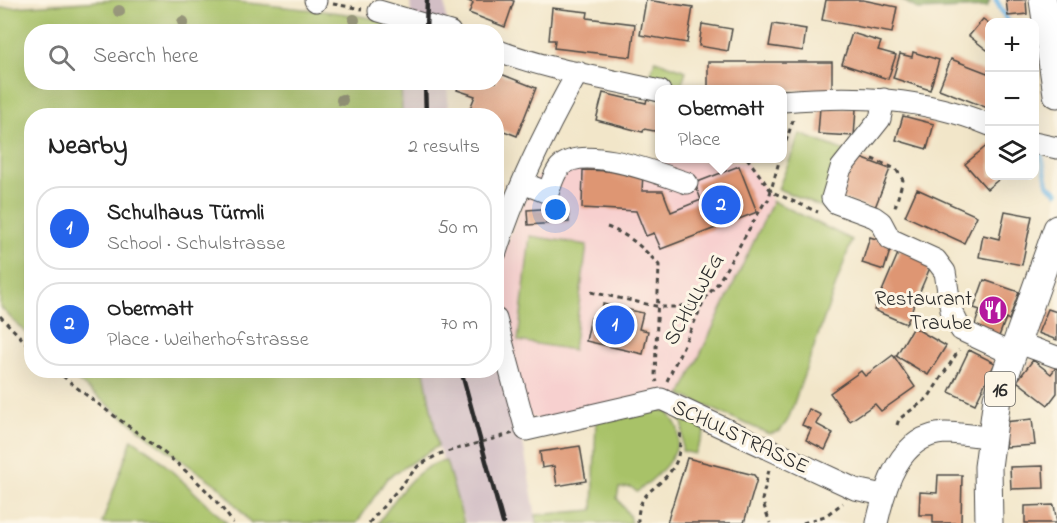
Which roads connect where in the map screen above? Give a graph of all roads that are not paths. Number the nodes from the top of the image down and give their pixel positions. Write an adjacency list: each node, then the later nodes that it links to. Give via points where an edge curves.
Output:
1 (1043, 0): 7 (main road)
2 (379, 11): 3 (street)
3 (423, 24)
4 (504, 53): 5 (street, via 553,69)
5 (578, 72): 6 (street); 11 (street)
6 (655, 90)
7 (1057, 94)
8 (884, 99): 9 (street); 10 (street, via 925,104); 15 (street, via 880,118 841,168 832,198 874,217 888,234 941,266 951,310 961,330 969,336)
9 (791, 100)
10 (985, 123)
11 (523, 183): 12 (street, via 548,193 558,168 574,158 585,157 639,167); 13 (street)
12 (687, 183)
13 (504, 227)
14 (1057, 229): 15 (main road, 16)
15 (1014, 348): 17 (street); 18 (main road, 16, via 997,398)
16 (504, 356): 19 (street, SCHULSTRASSE, via 520,431 664,398 855,489)
17 (1057, 357)
18 (992, 438): 19 (street, via 944,433 927,438 909,449 894,469); 21 (main road, 16)
19 (883, 495): 20 (street)
20 (877, 523)
21 (989, 523)

